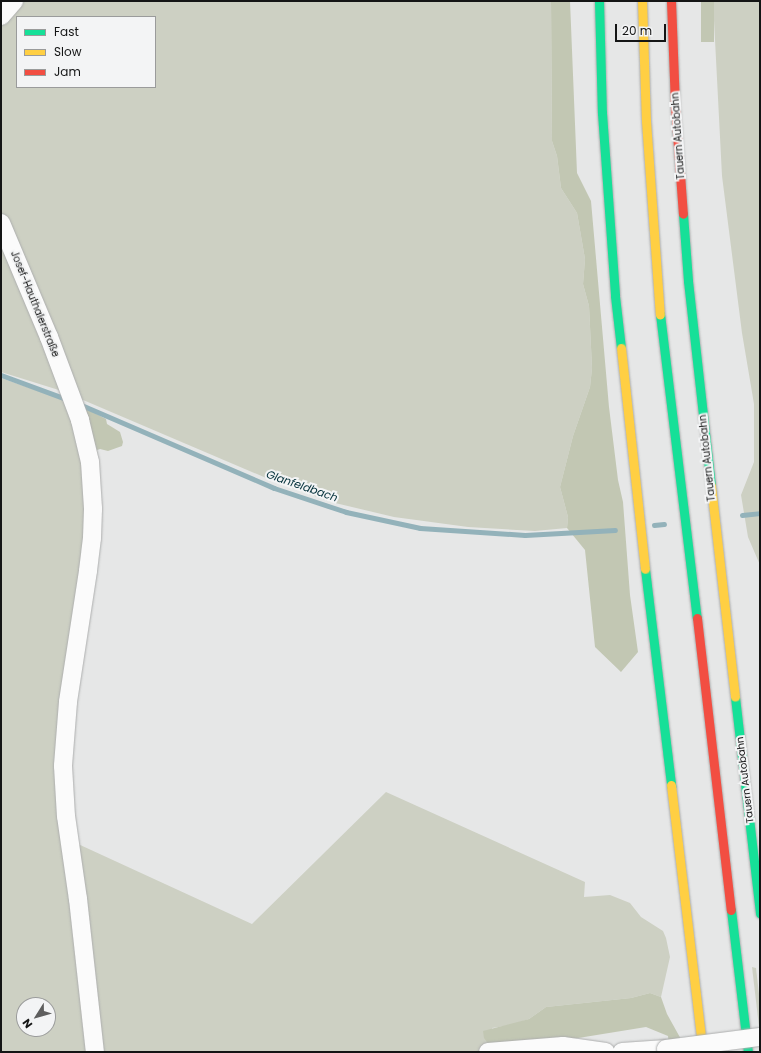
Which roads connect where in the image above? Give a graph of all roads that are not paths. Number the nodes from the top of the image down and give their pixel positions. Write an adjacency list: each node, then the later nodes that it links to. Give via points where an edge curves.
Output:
1 (14, 1): 5 (street)
2 (599, 1): 13 (highway, via 602,113 615,296 640,530)
3 (642, 1): 14 (highway, via 646,121 659,302)
4 (671, 1): 7 (highway, Tauern Autobahn, via 675,106 688,282)
5 (1, 16)
6 (1, 222): 9 (street, Josef-Hauthalerstraße, via 68,387 80,420 90,462 93,509 88,571 68,702 63,766 66,816)
7 (760, 914)
8 (760, 1037): 12 (street, bridge)
9 (96, 1050)
10 (488, 1052): 11 (street, via 563,1046)
11 (606, 1052)
12 (622, 1052)
13 (703, 1052)
14 (748, 1052)

